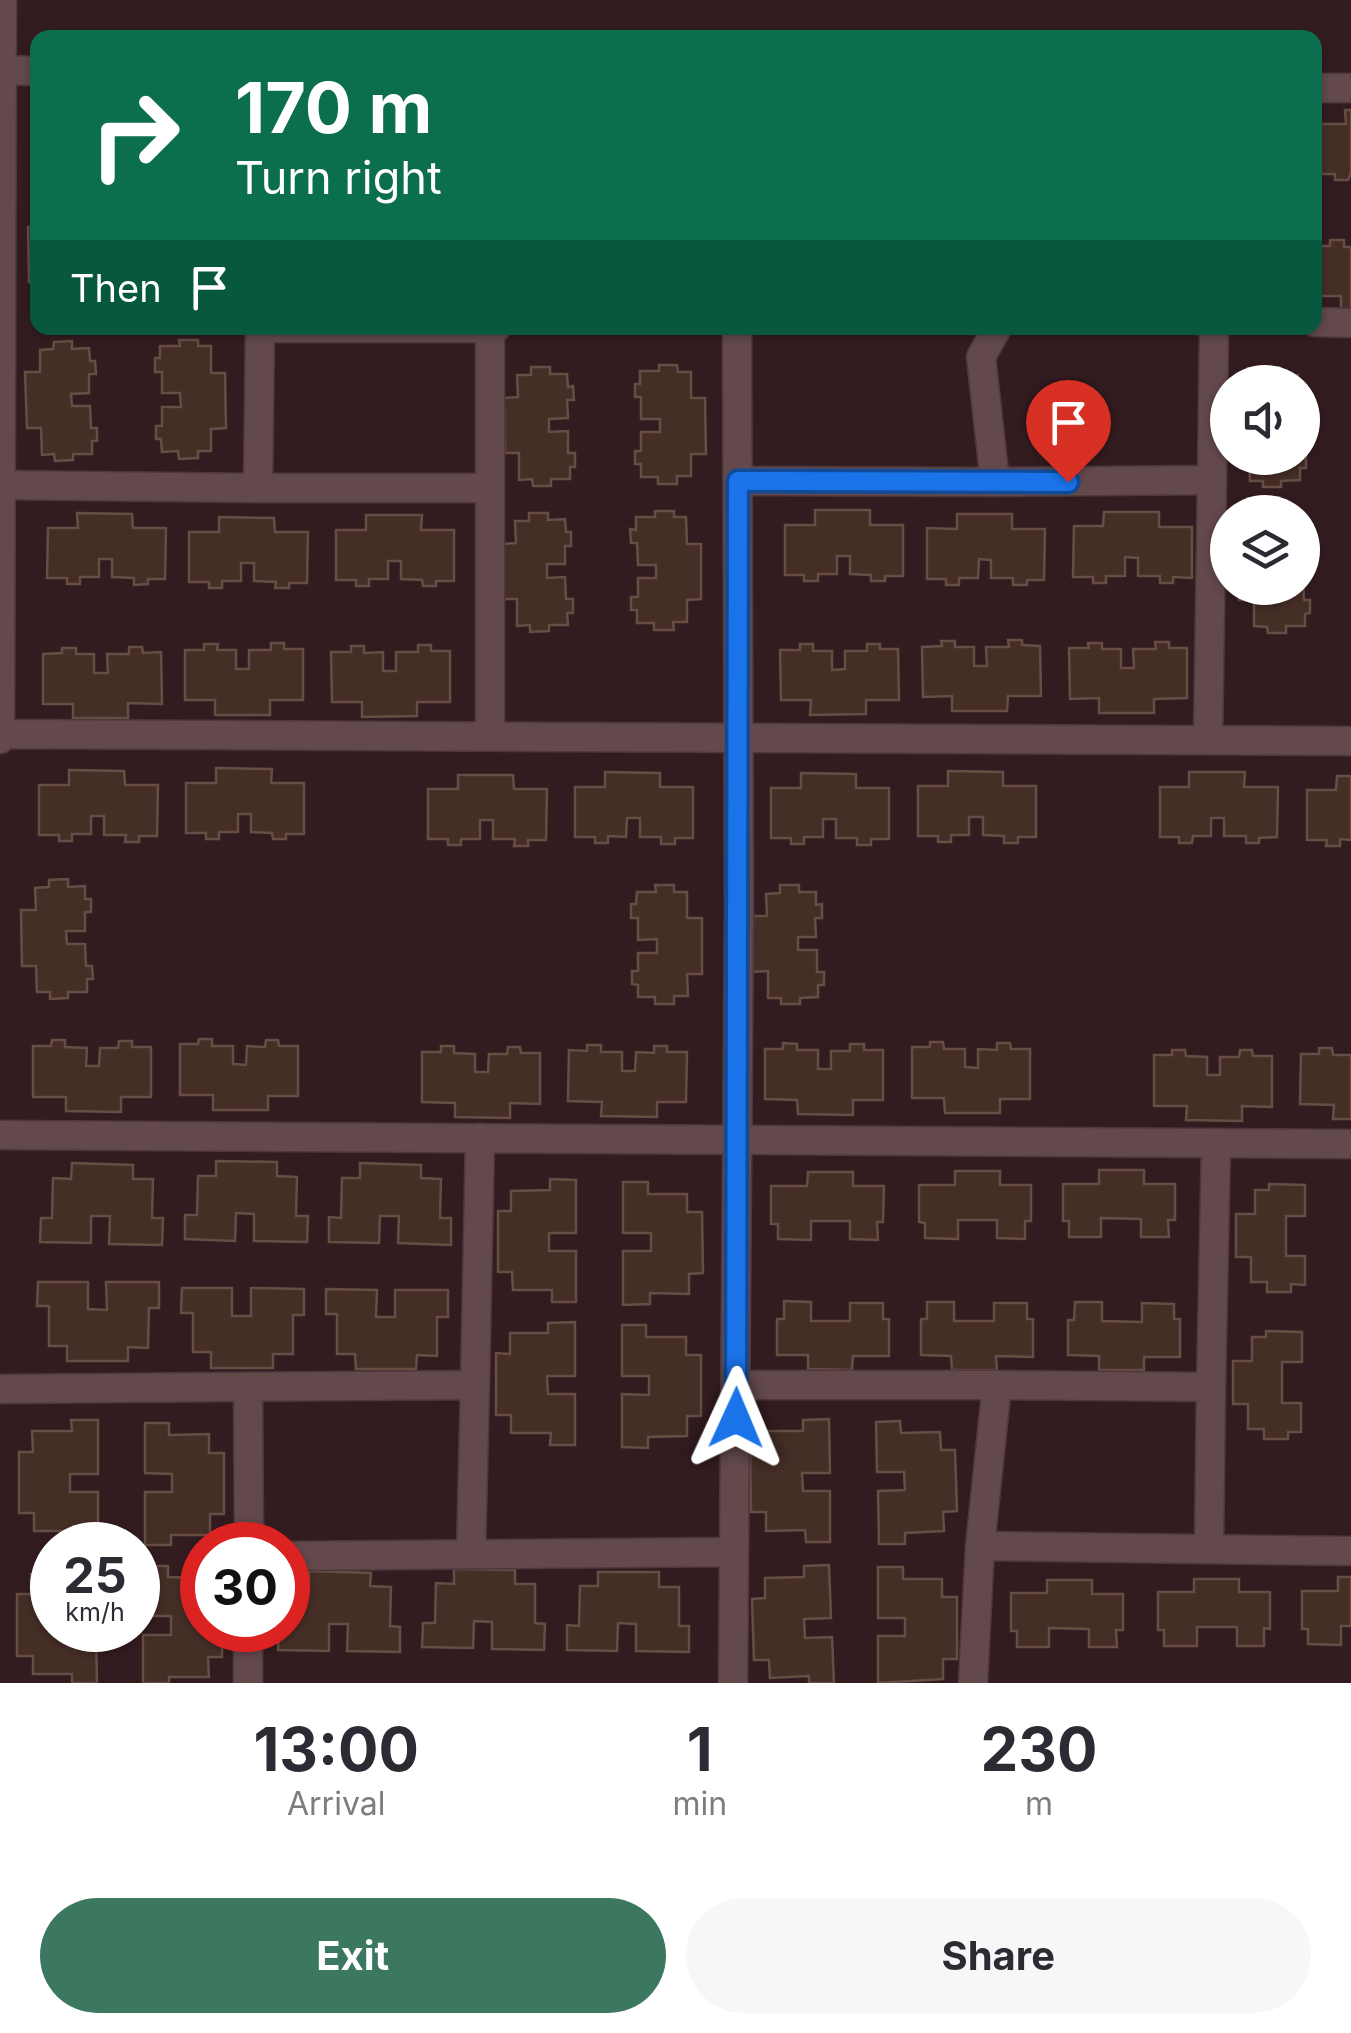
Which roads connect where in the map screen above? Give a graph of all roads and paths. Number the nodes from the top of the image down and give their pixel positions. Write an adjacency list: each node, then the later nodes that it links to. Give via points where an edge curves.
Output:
1 (2, 0): 2 (street)
2 (3, 70): 3 (street); 16 (street)
3 (30, 71)
4 (1322, 88): 5 (street)
5 (1351, 88)
6 (1322, 322): 7 (street)
7 (1351, 323)
8 (260, 335): 17 (street)
9 (493, 335): 18 (street)
10 (737, 335): 14 (street)
11 (993, 335): 15 (street, via 982,357)
12 (1214, 335): 13 (street)
13 (1212, 480): 15 (street); 22 (street)
14 (738, 481): 15 (street); 21 (street)
15 (995, 482)
16 (2, 485): 17 (street); 19 (street)
17 (258, 488): 18 (street)
18 (490, 488): 20 (street)
19 (0, 736): 20 (street)
20 (490, 736): 21 (street)
21 (740, 738): 22 (street); 26 (street)
22 (1208, 740): 23 (street)
23 (1351, 741)
24 (0, 1135): 25 (street)
25 (480, 1138): 26 (street); 30 (street)
26 (738, 1140): 27 (street); 29 (street)
27 (1216, 1143): 28 (street); 33 (street)
28 (1351, 1144)
29 (738, 1384): 31 (street); 39 (street)
30 (475, 1385): 32 (street); 40 (street)
31 (997, 1385): 33 (street); 36 (street)
32 (248, 1387): 34 (street); 35 (street)
33 (1210, 1387): 37 (street)
34 (0, 1389)
35 (249, 1522)
36 (980, 1546): 37 (street); 45 (street)
37 (1209, 1548): 38 (street)
38 (1351, 1551)
39 (733, 1552): 40 (street); 44 (street)
40 (472, 1554): 41 (street)
41 (310, 1556)
42 (248, 1652): 43 (street)
43 (248, 1683)
44 (733, 1683)
45 (973, 1683)

